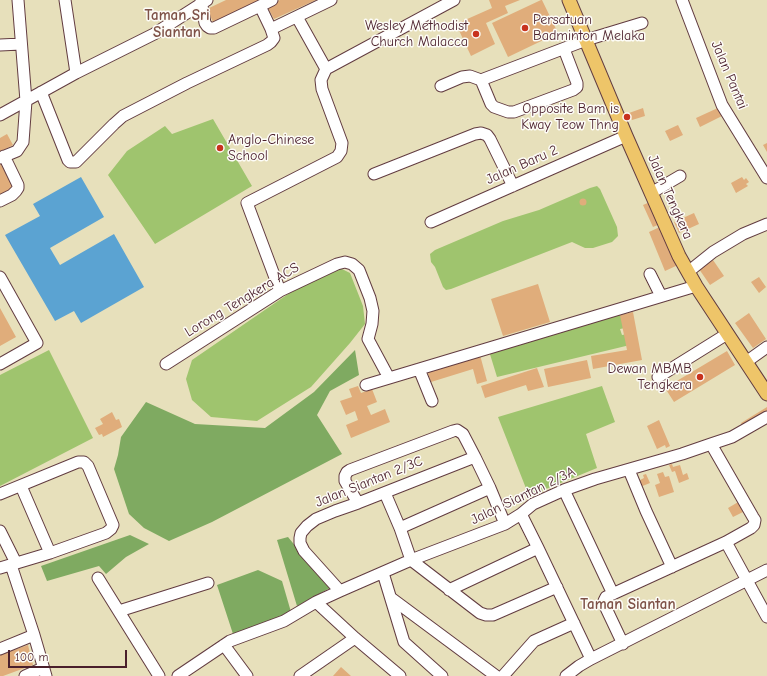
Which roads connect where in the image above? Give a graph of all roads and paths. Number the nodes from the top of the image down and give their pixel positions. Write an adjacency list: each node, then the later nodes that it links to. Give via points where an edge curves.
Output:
1 (18, 0): 14 (street)
2 (65, 0): 18 (street)
3 (272, 0): 9 (street)
4 (331, 0): 10 (street)
5 (454, 0): 17 (street)
6 (569, 0): 13 (main road, Jalan Tengkera)
7 (682, 0): 28 (street, Jalan Pantai, via 722,105)
8 (203, 1): 9 (street, via 205,23 210,28); 18 (street, via 154,34)
9 (260, 6): 12 (street)
10 (297, 17): 12 (street); 17 (street)
11 (642, 23): 13 (street)
12 (271, 29): 21 (street, via 274,38 267,45 123,116 76,162 68,160)
13 (586, 40): 16 (street); 24 (main road, Jalan Tengkera)
14 (21, 44): 15 (street); 22 (street)
15 (0, 45)
16 (564, 49): 19 (street); 19 (street, via 577,83 573,90 508,112 491,104)
17 (326, 69): 38 (street, via 321,80 322,89 342,143 337,157 247,203)
18 (76, 74): 21 (street)
19 (481, 80): 20 (street, via 470,76 462,77)
20 (441, 86)
21 (42, 92): 22 (street)
22 (26, 101): 23 (street); 25 (street, via 23,142 17,151)
23 (0, 115)
24 (626, 136): 29 (street, Jalan Baru 2); 30 (main road, Jalan Tengkera)
25 (2, 157): 31 (street, via 18,188 12,195)
26 (374, 174): 29 (street, via 481,133 487,135)
27 (680, 176): 30 (street)
28 (767, 178)
29 (514, 186): 32 (street, Jalan Baru 2)
30 (651, 193): 34 (main road, Jalan Tengkera)
31 (0, 201)
32 (431, 222)
33 (767, 224): 34 (street, via 743,234 713,252)
34 (688, 272): 37 (main road, Jalan Tengkera)
35 (650, 274): 39 (street)
36 (0, 277): 43 (street, via 37,343)
37 (696, 286): 39 (street); 40 (main road, Jalan Tengkera)
38 (280, 291): 44 (street, Lorong Tengkera ACS); 47 (street, Lorong Tengkera ACS, via 337,264 352,264 358,270 373,311 368,339)
39 (661, 296): 45 (street)
40 (727, 334): 42 (main road, Jalan Tengkera); 46 (street)
41 (767, 347): 42 (street)
42 (746, 362): 49 (main road, Jalan Tengkera)
43 (0, 364)
44 (166, 364)
45 (419, 369): 47 (street); 50 (street)
46 (658, 377)
47 (389, 378): 48 (street)
48 (366, 385)
49 (767, 394)
50 (432, 401)
51 (767, 417): 52 (street, Jalan Siantan 2/3A)
52 (711, 444): 54 (street, Jalan Siantan 2/3A); 65 (street, via 755,520 751,528)
53 (475, 457): 56 (street); 58 (street, Jalan Siantan 2/3C); 60 (street, via 463,434 457,430 350,470 345,476 345,481)
54 (629, 470): 57 (street, Jalan Siantan 2/3A); 70 (street)
55 (21, 486): 59 (street); 67 (street); 67 (street, via 78,462 84,462 88,466 113,525 106,533)
56 (490, 488): 62 (street); 63 (street)
57 (564, 490): 61 (street, Jalan Siantan 2/3A, via 534,504); 79 (street)
58 (384, 493): 60 (street, Jalan Siantan 2/3C); 63 (street)
59 (0, 494)
60 (358, 503): 78 (street, Jalan Siantan 2/3C, via 316,519 301,533 300,543 304,551)
61 (521, 514): 62 (street, Jalan Siantan 2/3A); 66 (street)
62 (506, 524): 68 (street, Jalan Siantan 2/3A)
63 (400, 528): 68 (street)
64 (0, 532): 69 (street)
65 (726, 542): 70 (street); 74 (street)
66 (538, 548): 76 (street); 77 (street)
67 (50, 553): 69 (street)
68 (411, 560): 72 (street, Jalan Siantan 2/3A); 77 (street)
69 (9, 566): 85 (street)
70 (672, 567): 79 (street)
71 (767, 570): 74 (street)
72 (383, 573): 78 (street, Jalan Siantan 2/3A); 80 (street)
73 (98, 578): 82 (street)
74 (747, 581): 83 (street); 88 (street)
75 (208, 583): 82 (street)
76 (557, 588): 77 (street, via 493,615 480,613); 84 (street)
77 (449, 590)
78 (340, 591): 81 (street, Jalan Siantan 2/3A)
79 (613, 594): 88 (street, via 604,601)
80 (391, 598): 99 (street, via 404,642); 100 (street)
81 (316, 602): 86 (street); 87 (street, Jalan Siantan 2/3A, via 284,621)
82 (118, 611): 94 (street)
83 (767, 617)
84 (574, 623): 90 (street); 101 (street, via 534,641)
85 (34, 634): 89 (street); 92 (street)
86 (355, 638): 97 (street); 98 (street)
87 (227, 643): 95 (street, Jalan Siantan 2/3A); 96 (street)
88 (623, 644): 90 (street)
89 (0, 649)
90 (591, 659): 91 (street)
91 (581, 671): 102 (street)
92 (44, 672): 93 (street)
93 (25, 676)
94 (159, 676)
95 (178, 676)
96 (246, 676)
97 (300, 676)
98 (400, 676)
99 (442, 676)
100 (496, 676)
101 (503, 676)
102 (566, 676)

